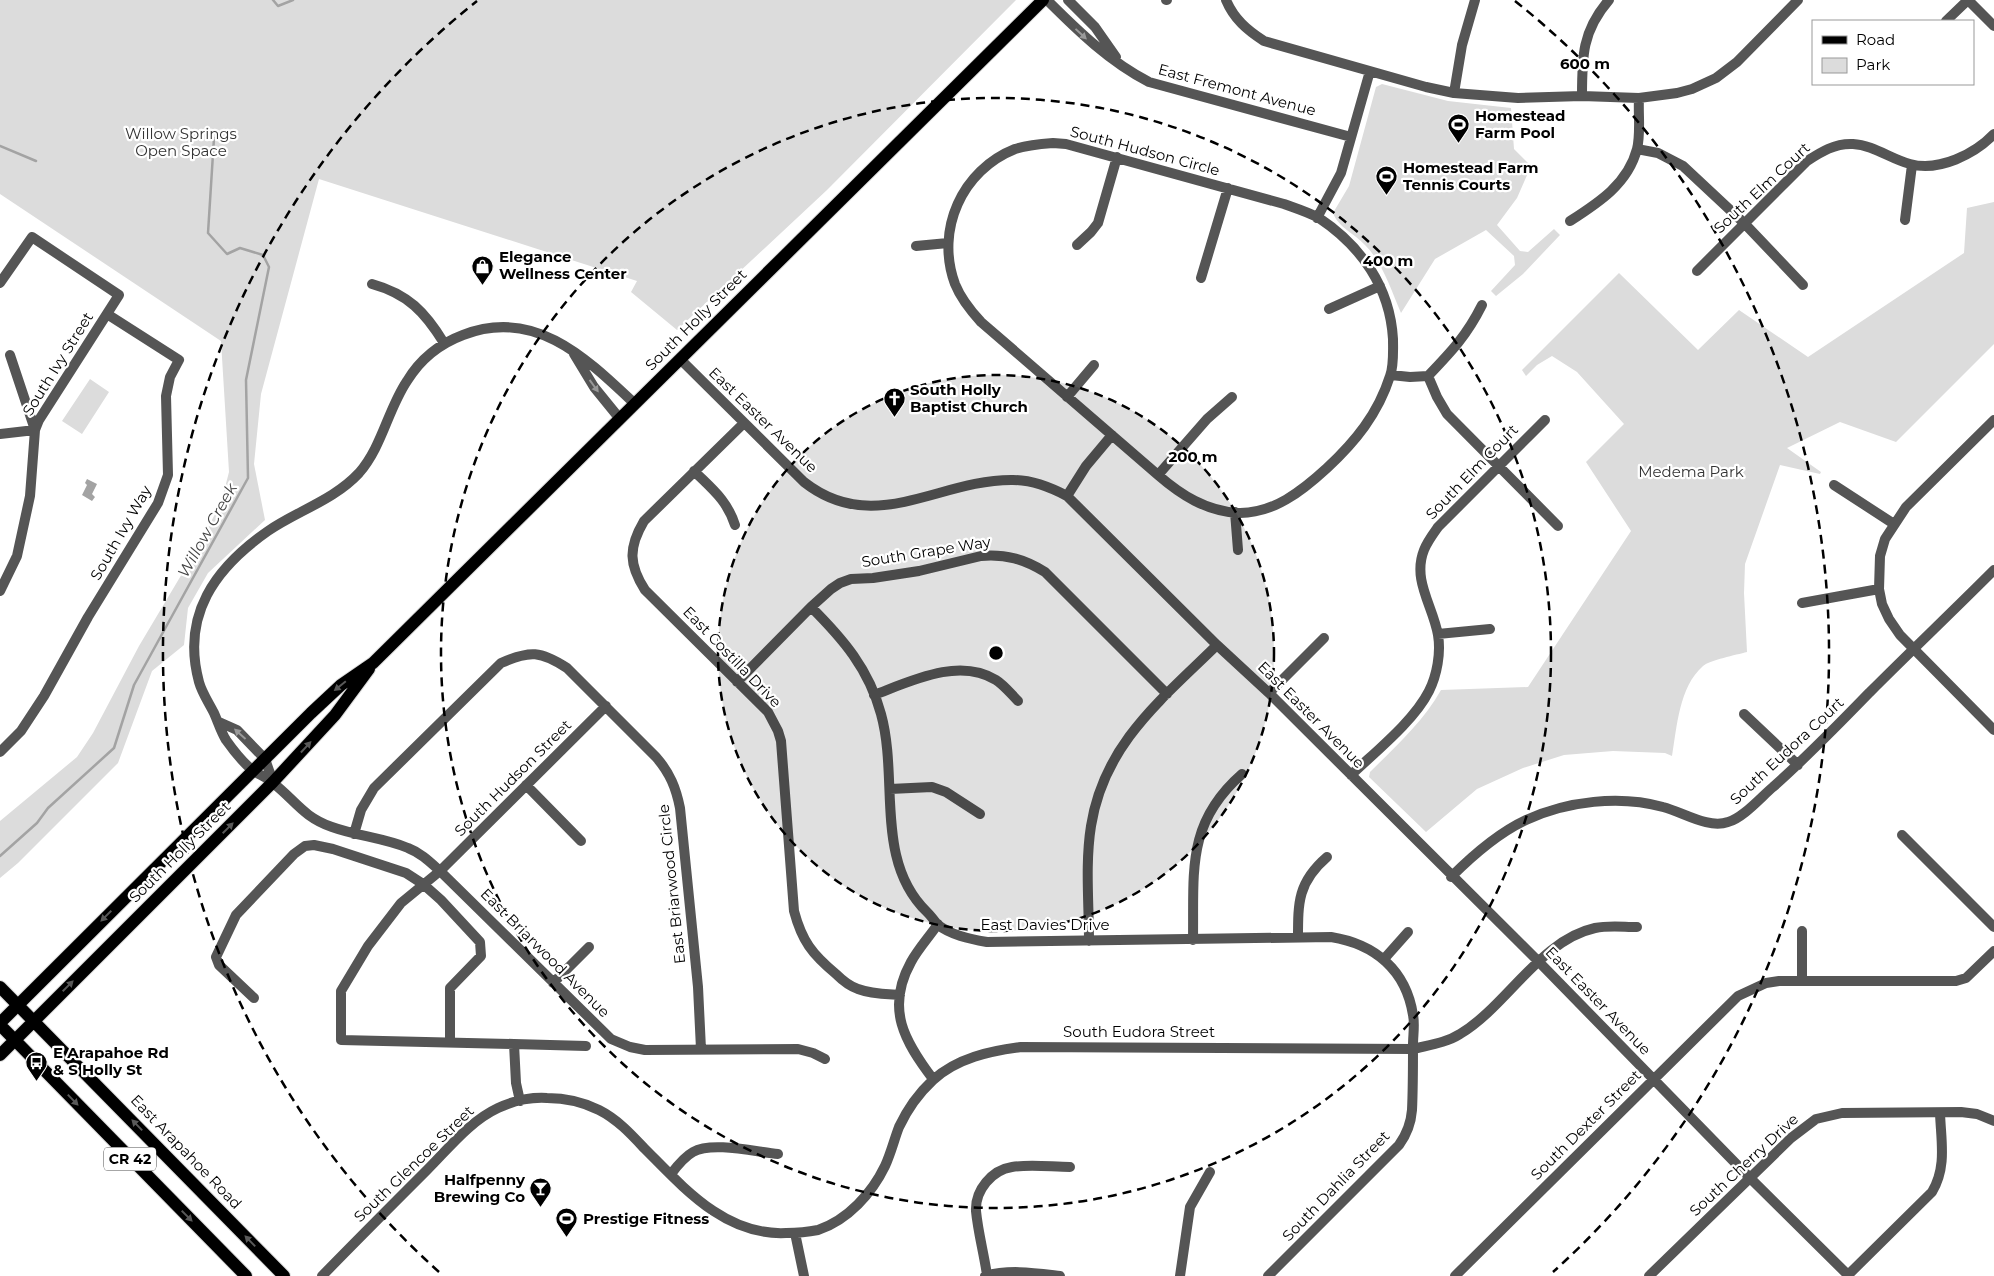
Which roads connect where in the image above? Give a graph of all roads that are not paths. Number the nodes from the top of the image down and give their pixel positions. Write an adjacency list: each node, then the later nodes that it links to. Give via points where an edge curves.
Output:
1 (1043, 0): 41 (main road, South Holly Street)
2 (1047, 0): 11 (street, East Fremont Avenue, one-way to 11, via 1088,39)
3 (1068, 0): 11 (street, East Fremont Avenue, via 1095,27)
4 (1226, 0): 12 (street, via 1239,22 1264,41)
5 (1475, 0): 13 (street, via 1462,45)
6 (1608, 0): 14 (street, via 1597,14 1586,39 1582,58)
7 (1798, 0): 15 (street, via 1737,62 1716,78 1677,93)
8 (1968, 0): 9 (street); 10 (street)
9 (1947, 20)
10 (1994, 26)
11 (1120, 62): 17 (street, East Fremont Avenue, via 1138,76 1163,86)
12 (1370, 71): 13 (street); 17 (street)
13 (1454, 93): 14 (street, via 1518,98)
14 (1582, 96): 15 (street)
15 (1639, 98): 18 (street)
16 (1994, 134): 20 (street, South Elm Court, via 1976,151 1963,157 1931,165)
17 (1351, 137): 22 (street, via 1341,173)
18 (1637, 149): 24 (street, via 1614,189); 25 (street, via 1658,154 1683,166)
19 (1117, 158): 21 (street, South Hudson Circle); 26 (street, South Hudson Circle, via 1053,143 1030,145 997,158 975,177 960,198 950,225); 27 (street, via 1098,222)
20 (1912, 165): 23 (street); 25 (street, South Elm Court, via 1862,145 1830,147 1807,161)
21 (1228, 188): 22 (street, South Hudson Circle, via 1284,204); 30 (street)
22 (1317, 218): 34 (street, South Hudson Circle, via 1358,250)
23 (1906, 220)
24 (1570, 221)
25 (1744, 223): 29 (street, South Elm Court); 33 (street)
26 (948, 243): 28 (street); 45 (street, South Hudson Circle, via 955,285 967,306)
27 (1078, 245)
28 (916, 246)
29 (1697, 271)
30 (1201, 278)
31 (0, 283): 37 (street, via 32,237 119,295)
32 (372, 284): 38 (street, via 395,292 417,306)
33 (1803, 285)
34 (1380, 286): 36 (street); 43 (street, South Hudson Circle, via 1392,322)
35 (1482, 305): 44 (street, via 1470,328)
36 (1329, 309)
37 (107, 314): 52 (street, South Ivy Street); 85 (street, South Ivy Way, via 179,360 170,377 166,396 168,475 158,503 44,696 21,731)
38 (444, 342): 39 (street, East Briarwood Avenue, via 476,330 519,327 545,334); 83 (street, East Briarwood Avenue, via 427,355 404,384 372,455 359,472 329,497 250,545 209,588 197,622 196,666 200,684)
39 (572, 351): 47 (street, East Briarwood Avenue, via 602,373); 48 (street, one-way to 48, via 594,387)
40 (10, 355): 52 (street, South Ivy Street)
41 (680, 359): 47 (main road, South Holly Street); 51 (street, East Easter Avenue)
42 (1094, 365): 45 (street)
43 (1391, 375): 44 (street); 60 (street, South Hudson Circle, via 1363,431 1306,488 1276,504)
44 (1428, 376): 55 (street, via 1447,414)
45 (1067, 397): 54 (street, South Hudson Circle)
46 (1232, 398): 57 (street, via 1207,419)
47 (634, 404): 48 (main road, South Holly Street)
48 (620, 419): 75 (main road, South Holly Street)
49 (1545, 420): 55 (street, South Elm Court)
50 (1994, 420): 61 (street, via 1906,507)
51 (744, 423): 56 (street, East Costilla Drive); 59 (street, East Easter Avenue, via 809,486 845,504 893,504 982,483 1014,480 1051,487)
52 (35, 430): 53 (street, South Ivy Street); 67 (street, South Ivy Street, via 30,496 17,556)
53 (0, 434)
54 (1112, 435): 57 (street, South Hudson Circle); 59 (street, via 1086,466)
55 (1499, 464): 63 (street); 71 (street, South Elm Court, via 1438,527 1423,551 1420,579)
56 (694, 471): 62 (street, via 725,502); 76 (street, East Costilla Drive, via 644,521 632,548 632,559 645,590)
57 (1158, 475): 60 (street, South Hudson Circle, via 1187,497 1217,510)
58 (1834, 485): 61 (street)
59 (1067, 496): 73 (street, East Easter Avenue)
60 (1235, 512): 64 (street)
61 (1894, 524): 66 (street, via 1880,556)
62 (735, 525)
63 (1558, 526)
64 (1238, 550)
65 (1994, 570): 74 (street, South Eudora Court)
66 (1879, 589): 68 (street); 74 (street, via 1889,618)
67 (0, 590)
68 (1802, 603)
69 (811, 607): 76 (street, South Grape Way); 78 (street, South Grape Way, via 831,589 851,579 898,575 982,556 1014,558 1045,572); 79 (street, East Davies Drive, via 842,638 857,659)
70 (1490, 629): 71 (street)
71 (1438, 634): 90 (street, South Elm Court, via 1437,669 1430,690 1414,713)
72 (1324, 638): 77 (street)
73 (1217, 645): 77 (street, East Easter Avenue); 78 (street)
74 (1914, 649): 84 (street); 87 (street, South Eudora Court)
75 (373, 663): 86 (main road, South Holly Street, one-way to 86, via 341,685); 91 (main road, South Holly Street, one-way to 75, via 336,715)
76 (737, 682): 117 (street, East Costilla Drive, via 768,712 778,731 794,911 803,938 818,960 847,984 867,992)
77 (1269, 693): 90 (street, East Easter Avenue)
78 (1168, 694): 109 (street, via 1123,744 1099,794 1089,849)
79 (874, 696): 80 (street, via 911,681 961,670 994,679); 93 (street, East Davies Drive, via 884,725)
80 (1018, 702)
81 (606, 706): 92 (street, South Hudson Street); 95 (street, East Briarwood Circle, via 567,668 543,654 530,653 501,663 374,788 360,810); 126 (street, East Briarwood Circle, via 667,770 677,792 697,978)
82 (1744, 714): 87 (street)
83 (218, 722): 86 (street, one-way to 83, via 237,730); 88 (street, East Briarwood Avenue, via 224,738)
84 (1994, 730)
85 (0, 752)
86 (265, 759): 88 (main road, South Holly Street); 91 (street)
87 (1798, 765): 100 (street, South Eudora Court, via 1736,819 1728,822 1708,822 1658,805 1633,802 1606,802 1558,809 1525,820 1498,836)
88 (253, 770): 91 (street, East Briarwood Avenue); 119 (main road, South Holly Street, one-way to 119)
89 (1242, 774): 108 (street, via 1210,810 1198,839 1194,864)
90 (1351, 776): 100 (street, East Easter Avenue)
91 (273, 782): 95 (street, East Briarwood Avenue, via 318,822); 120 (main road, South Holly Street, one-way to 91)
92 (526, 784): 97 (street); 99 (street, South Hudson Street)
93 (890, 790): 94 (street, via 932,787 946,792); 102 (street, East Davies Drive, via 897,864 908,889)
94 (980, 814)
95 (354, 834): 99 (street, East Briarwood Avenue, via 410,849)
96 (1902, 834): 103 (street)
97 (581, 841)
98 (1327, 857): 107 (street, via 1314,868 1300,894)
99 (440, 871): 101 (street, South Hudson Street); 115 (street, East Briarwood Avenue)
100 (1451, 876): 113 (street, East Easter Avenue)
101 (423, 884): 118 (street, via 406,873 333,849 305,846 236,915 216,957 219,965); 123 (street, via 480,942 481,956 450,988); 123 (street, South Hudson Street, via 401,903 368,946 341,991 340,1040)
102 (938, 924): 109 (street, East Davies Drive, via 957,935 987,942); 117 (street, via 912,960)
103 (1994, 926)
104 (1637, 927): 113 (street, South Eudora Street, via 1610,926 1586,931 1560,944)
105 (1802, 931): 114 (street)
106 (1408, 932): 112 (street)
107 (1298, 938): 108 (street, East Davies Drive); 112 (street, East Davies Drive, via 1331,936 1345,939)
108 (1193, 940): 109 (street, East Davies Drive)
109 (1089, 941)
110 (589, 947): 115 (street)
111 (1994, 951): 114 (street, South Dexter Street, via 1966,978 1956,981)
112 (1384, 959): 127 (street, East Davies Drive, via 1395,971 1408,996 1413,1016)
113 (1539, 962): 127 (street, South Eudora Street, via 1471,1027 1445,1042); 131 (street, East Easter Avenue)
114 (1802, 981): 131 (street, South Dexter Street, via 1766,983 1738,996)
115 (553, 983): 126 (street, East Briarwood Avenue, via 620,1044 645,1050)
116 (0, 987): 119 (main road, East Arapahoe Road / CR 42)
117 (900, 995): 130 (street, via 899,1008 907,1043)
118 (254, 998)
119 (18, 1004): 120 (main road, East Arapahoe Road / CR 42); 121 (main road, South Holly Street)
120 (33, 1021): 122 (main road, South Holly Street); 142 (main road, East Arapahoe Road / CR 42, one-way to 120)
121 (0, 1024): 122 (main road, CR 42)
122 (14, 1040): 128 (main road, South Holly Street); 141 (main road, CR 42, one-way to 141)
123 (450, 1043): 124 (street)
124 (514, 1044): 125 (street); 132 (street)
125 (586, 1046)
126 (701, 1049): 129 (street, East Briarwood Avenue, via 798,1049)
127 (1413, 1049): 130 (street, South Eudora Street, via 1021,1047 992,1050 970,1058); 148 (street, South Dahlia Street, via 1412,1119 1405,1136)
128 (0, 1054)
129 (825, 1059)
130 (934, 1079): 140 (street, South Eudora Street, via 909,1109 886,1165 867,1194 832,1224)
131 (1654, 1080): 139 (street, East Easter Avenue); 149 (street, South Dexter Street)
132 (520, 1100): 138 (street, South Glencoe Street, via 557,1098 600,1110 624,1128); 143 (street, South Glencoe Street, via 498,1108 468,1128)
133 (1940, 1113): 134 (street, South Cherry Drive, via 1977,1114); 139 (street, South Cherry Drive, via 1842,1112 1816,1119); 151 (street, via 1942,1166 1939,1180 1932,1192)
134 (1994, 1121)
135 (778, 1154): 138 (street, via 707,1148 687,1156)
136 (1070, 1167): 145 (street, via 1013,1167 995,1174 984,1186 976,1210)
137 (1210, 1172): 147 (street, via 1190,1207)
138 (671, 1174): 140 (street, South Glencoe Street, via 709,1209 737,1225 763,1232)
139 (1750, 1178): 150 (street, South Cherry Drive); 151 (street, East Easter Avenue)
140 (796, 1233): 144 (street)
141 (246, 1276)
142 (284, 1276)
143 (322, 1276)
144 (804, 1276)
145 (986, 1276): 146 (street, via 1003,1272)
146 (1060, 1276)
147 (1180, 1276)
148 (1268, 1276)
149 (1455, 1276)
150 (1649, 1276)
151 (1848, 1276)

